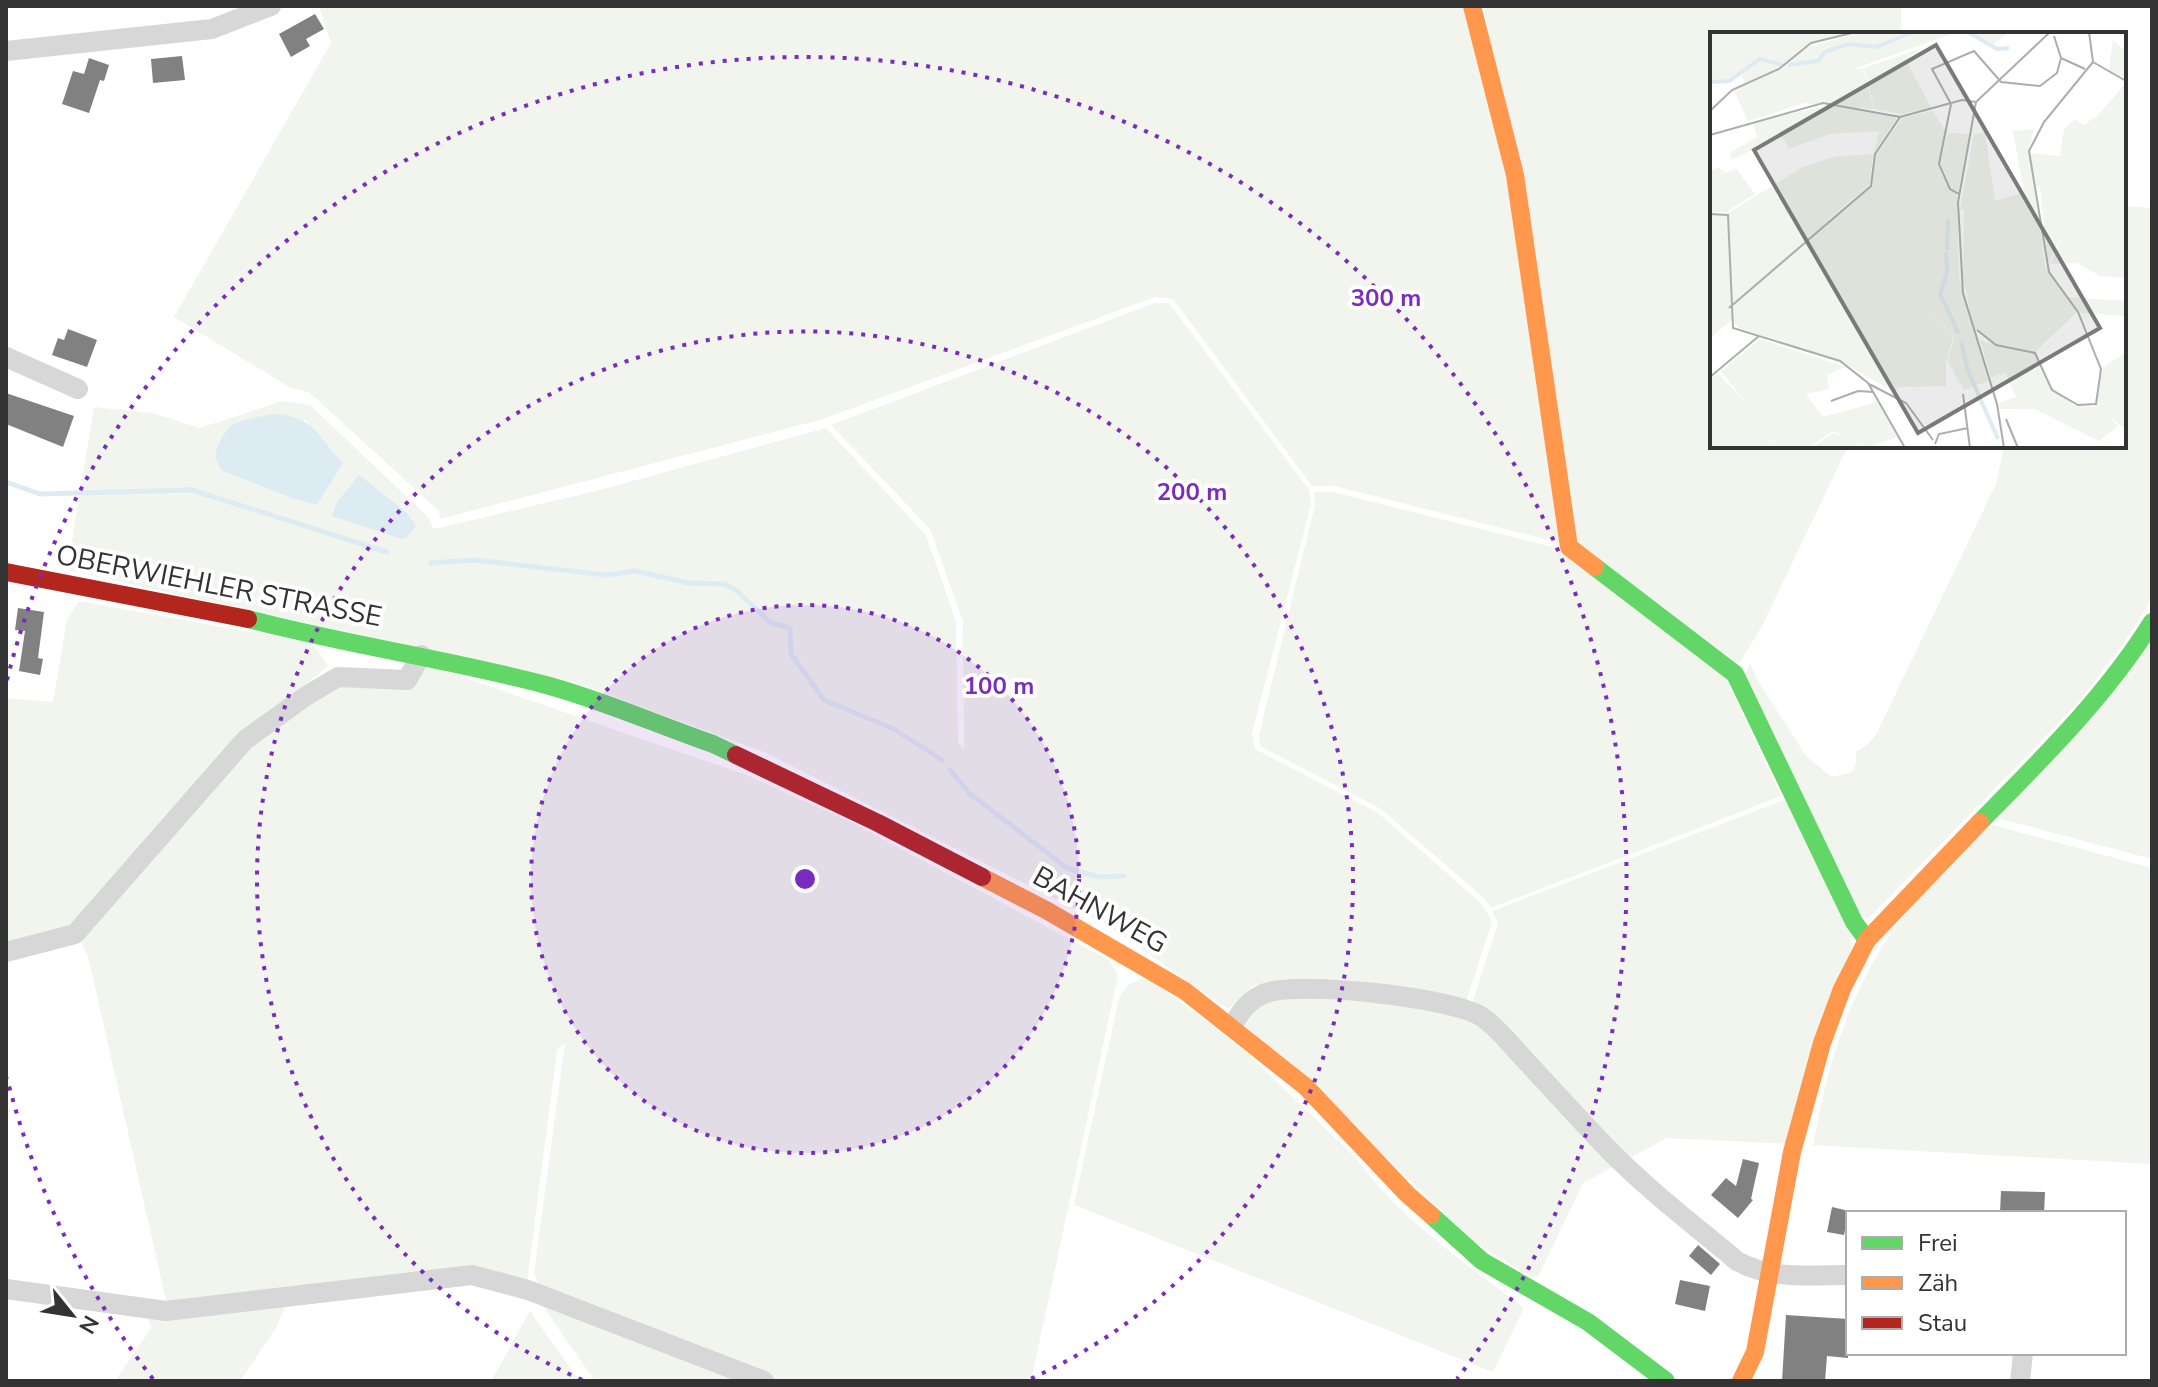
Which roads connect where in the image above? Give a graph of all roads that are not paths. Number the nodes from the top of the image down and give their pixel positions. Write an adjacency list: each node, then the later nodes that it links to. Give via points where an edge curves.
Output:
1 (271, 6): 3 (street, via 212,29)
2 (1472, 6): 9 (street, via 1515,175 1569,547 1735,674)
3 (6, 51)
4 (6, 357): 5 (street)
5 (78, 389)
6 (6, 572): 8 (street, OBERWIEHLER STRASSE)
7 (2152, 622): 9 (street, via 2134,651 2046,754)
8 (421, 655): 10 (street, via 407,680 338,677 306,696 245,740 75,934); 11 (street, BAHNWEG, via 549,686 713,744 1046,910 1185,991)
9 (1867, 940): 12 (street, via 1822,1043 1792,1152)
10 (6, 952)
11 (1232, 1026): 12 (street, via 1244,1006 1285,989 1467,1009 1484,1018 1610,1152 1737,1261); 16 (street, BAHNWEG, via 1306,1087 1407,1194 1482,1261 1588,1322)
12 (1769, 1274): 13 (street); 18 (street, via 1755,1352)
13 (1846, 1275)
14 (6, 1289): 17 (street, via 166,1311 472,1275 528,1290)
15 (2023, 1355): 19 (street)
16 (1662, 1377)
17 (764, 1381)
18 (1741, 1381)
19 (2020, 1381)

